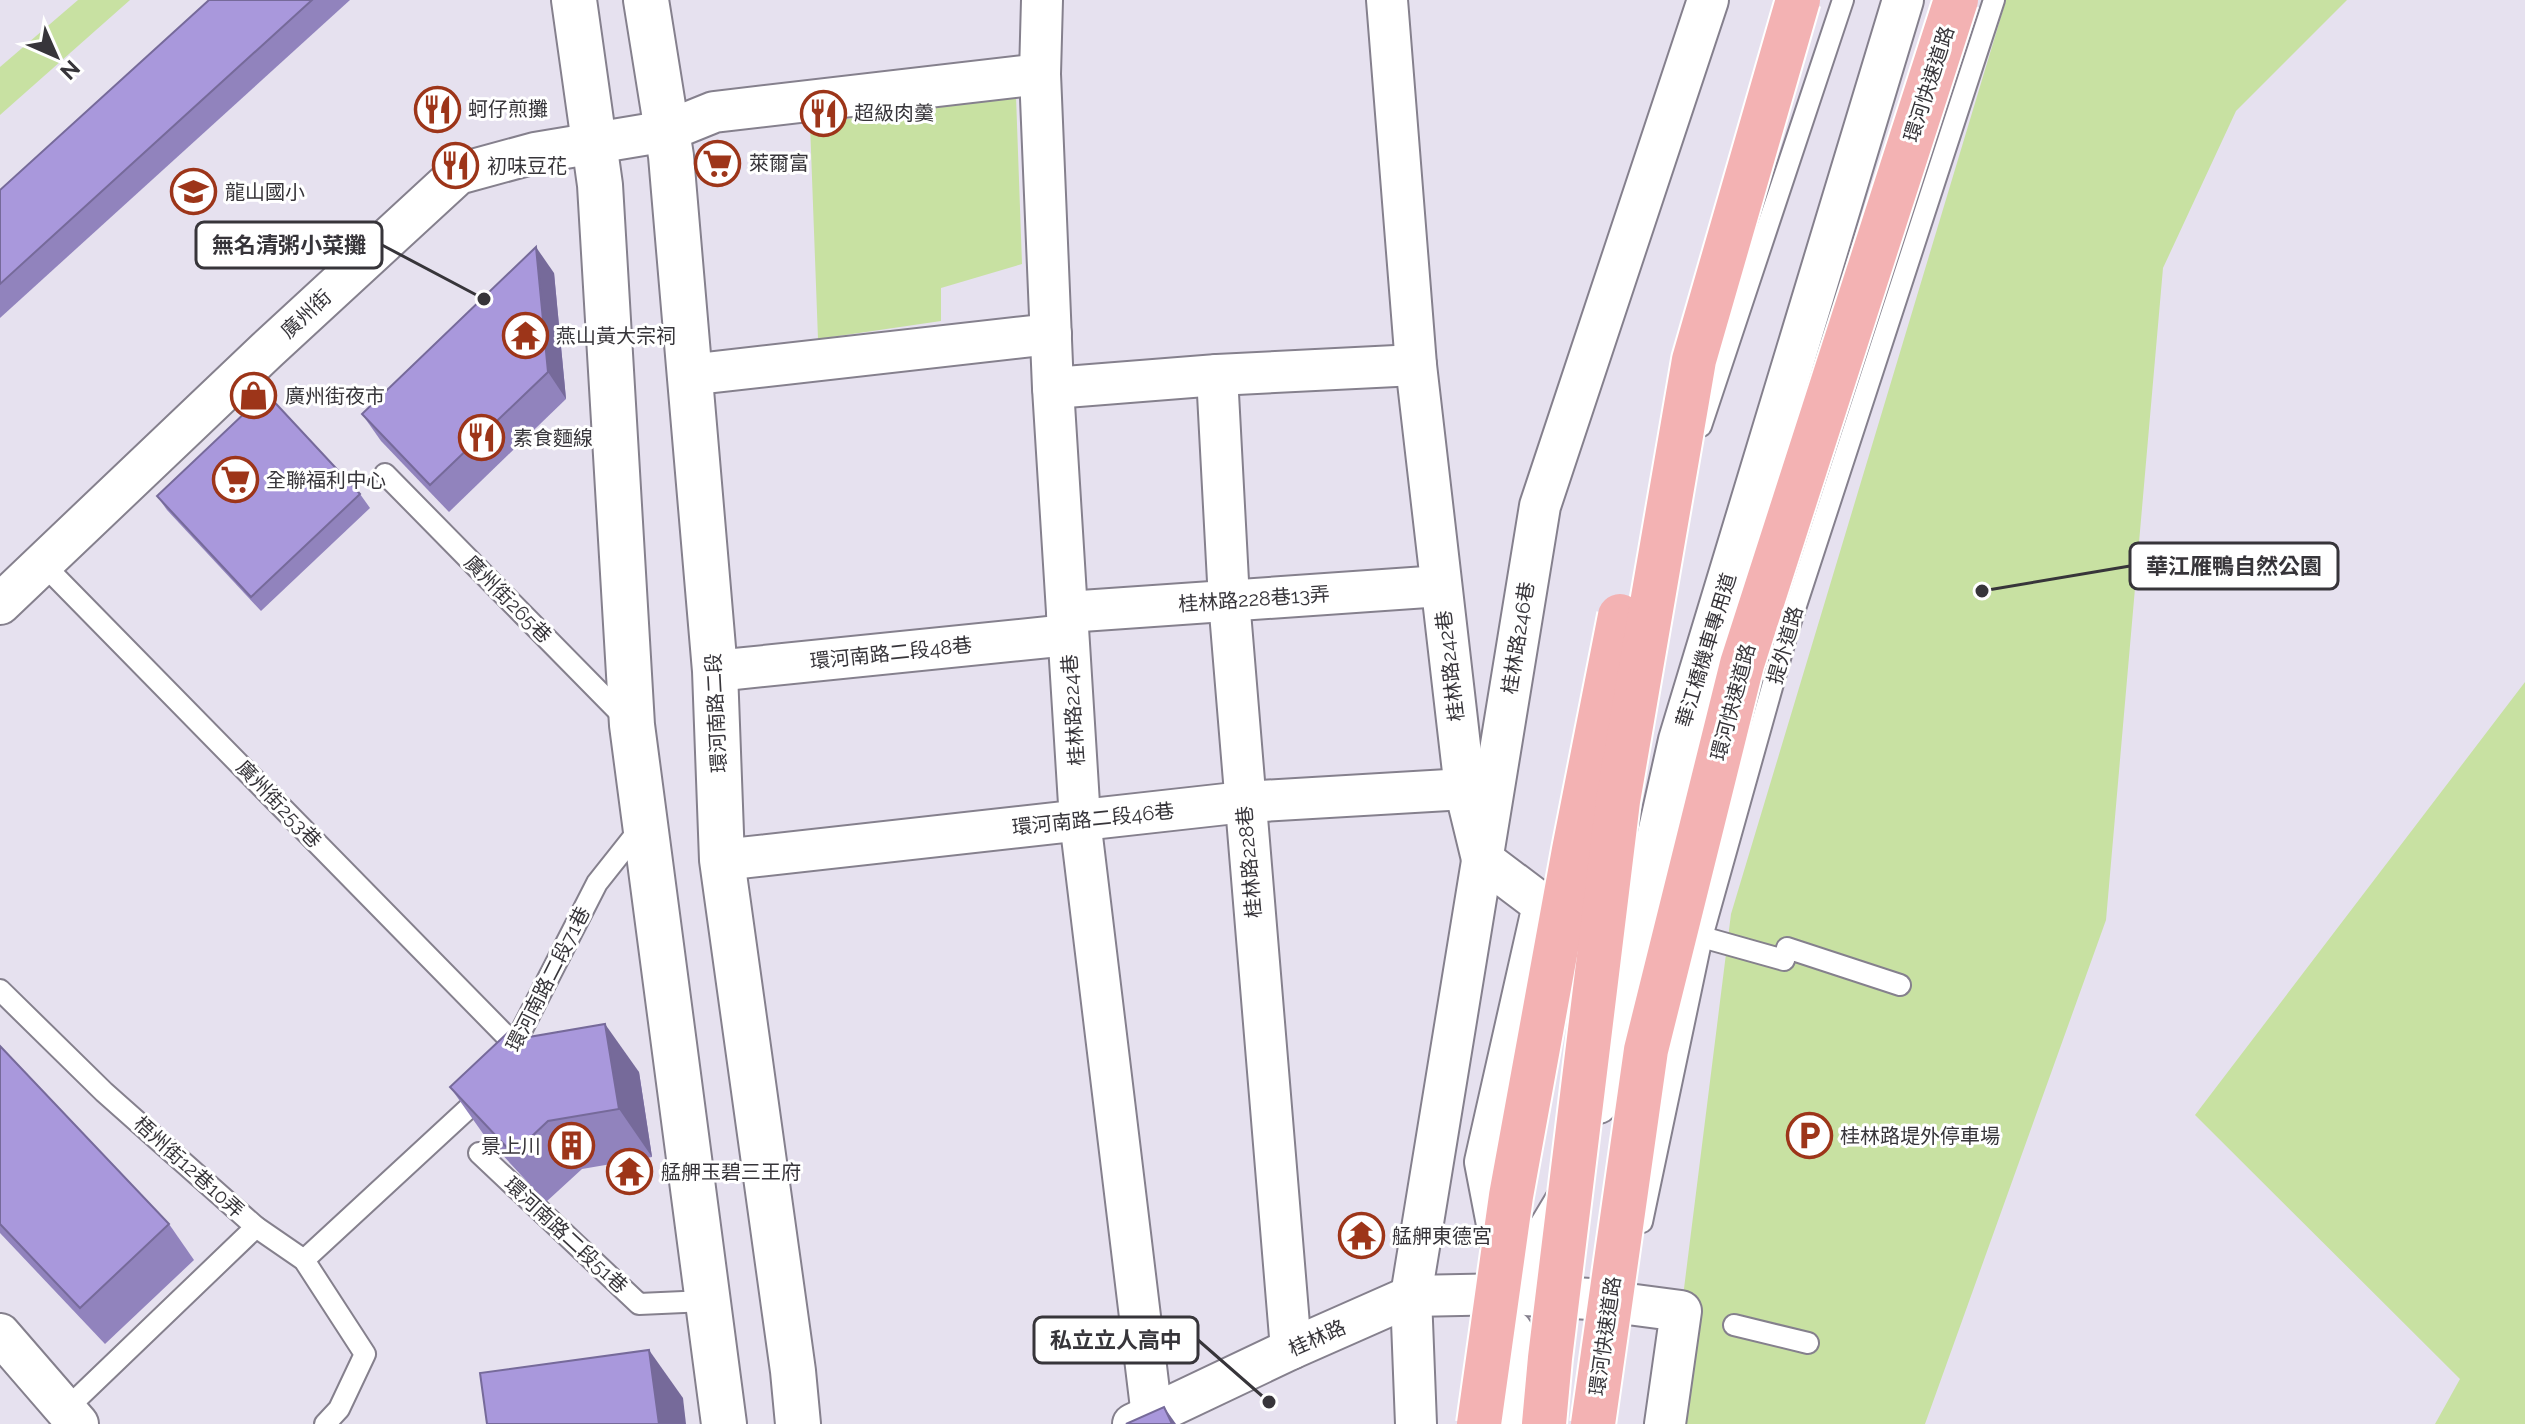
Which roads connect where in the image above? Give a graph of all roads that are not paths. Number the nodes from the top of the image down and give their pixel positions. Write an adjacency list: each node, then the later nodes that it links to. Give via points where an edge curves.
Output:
1 (574, 0): 13 (street)
2 (646, 0): 12 (street, 環河南路二段)
3 (1042, 0): 11 (street, 桂林路224巷)
4 (1387, 0): 16 (street, 桂林路242巷)
5 (1708, 0): 32 (street, 桂林路246巷, via 1540,506)
6 (1798, 0): 15 (highway, bridge)
7 (1843, 0): 34 (lane)
8 (1903, 0): 42 (street, 華江橋機車專用道, via 1679,740 1583,1172)
9 (1956, 0): 59 (highway, 環河快速道路, bridge, via 1742,664 1646,1050)
10 (1994, 0): 35 (lane, 提外道路, via 1788,630)
11 (1040, 74): 12 (street, 廣州街, via 714,112); 14 (street, 桂林路224巷)
12 (667, 131): 13 (street, 廣州街); 17 (street, 環河南路二段)
13 (595, 144): 21 (street, 廣州街, via 535,153 458,174); 27 (street)
14 (1051, 334): 17 (street); 19 (street, 桂林路224巷)
15 (1694, 360): 56 (highway, bridge, via 1621,611 1511,1196); 58 (highway, bridge, via 1618,801)
16 (1416, 365): 18 (street); 22 (street, 桂林路242巷)
17 (688, 375): 26 (street, 環河南路二段)
18 (1217, 375): 19 (street); 23 (street, 桂林路228巷)
19 (1053, 388): 25 (street, 桂林路224巷)
20 (385, 474): 27 (lane, 廣州街265巷)
21 (43, 564): 24 (street, 廣州街); 38 (lane, 廣州街253巷)
22 (1441, 586): 23 (street, 桂林路228巷13弄); 28 (street, 桂林路242巷)
23 (1229, 600): 25 (street, 桂林路228巷13弄); 29 (street, 桂林路228巷)
24 (0, 604)
25 (1068, 623): 26 (street, 環河南路二段48巷); 30 (street, 桂林路224巷)
26 (715, 671): 33 (street, 環河南路二段)
27 (632, 725): 31 (street)
28 (1465, 789): 29 (street, 環河南路二段46巷); 32 (street, 桂林路242巷)
29 (1244, 802): 30 (street, 環河南路二段46巷); 49 (street, 桂林路228巷)
30 (1080, 820): 33 (street, 環河南路二段46巷); 51 (street, 桂林路224巷)
31 (645, 822): 38 (lane, 環河南路二段71巷, via 597,883); 44 (street)
32 (1482, 859): 34 (street); 43 (street, 桂林路246巷)
33 (722, 860): 54 (street, 環河南路二段)
34 (1543, 905): 42 (street, via 1485,1162)
35 (1702, 937): 36 (lane, via 1784,960 1787,948); 45 (lane, 提外道路)
36 (1900, 985)
37 (0, 990): 40 (lane, 梧州街12巷10弄, via 104,1092)
38 (514, 1044): 41 (lane, 環河南路二段71巷, via 496,1084)
39 (479, 1153): 44 (lane, 環河南路二段51巷, via 639,1304)
40 (256, 1227): 41 (lane, 梧州街12巷10弄); 50 (lane)
41 (304, 1260): 52 (lane, 梧州街12巷10弄, via 365,1354 339,1409)
42 (1510, 1294): 43 (street, 桂林路); 45 (street, 桂林路); 57 (street, via 1513,1319)
43 (1411, 1296): 49 (street, 桂林路); 55 (street, 桂林路246巷)
44 (706, 1301): 53 (street)
45 (1625, 1304): 60 (street); 61 (street, 桂林路, via 1681,1311)
46 (1734, 1325): 48 (lane)
47 (0, 1334): 50 (street)
48 (1808, 1343)
49 (1291, 1349): 51 (street, 桂林路)
50 (65, 1419)
51 (1143, 1420)
52 (325, 1424)
53 (724, 1424)
54 (798, 1424)
55 (1416, 1424)
56 (1479, 1424)
57 (1503, 1424)
58 (1544, 1424)
59 (1593, 1424)
60 (1609, 1424)
61 (1665, 1424)

